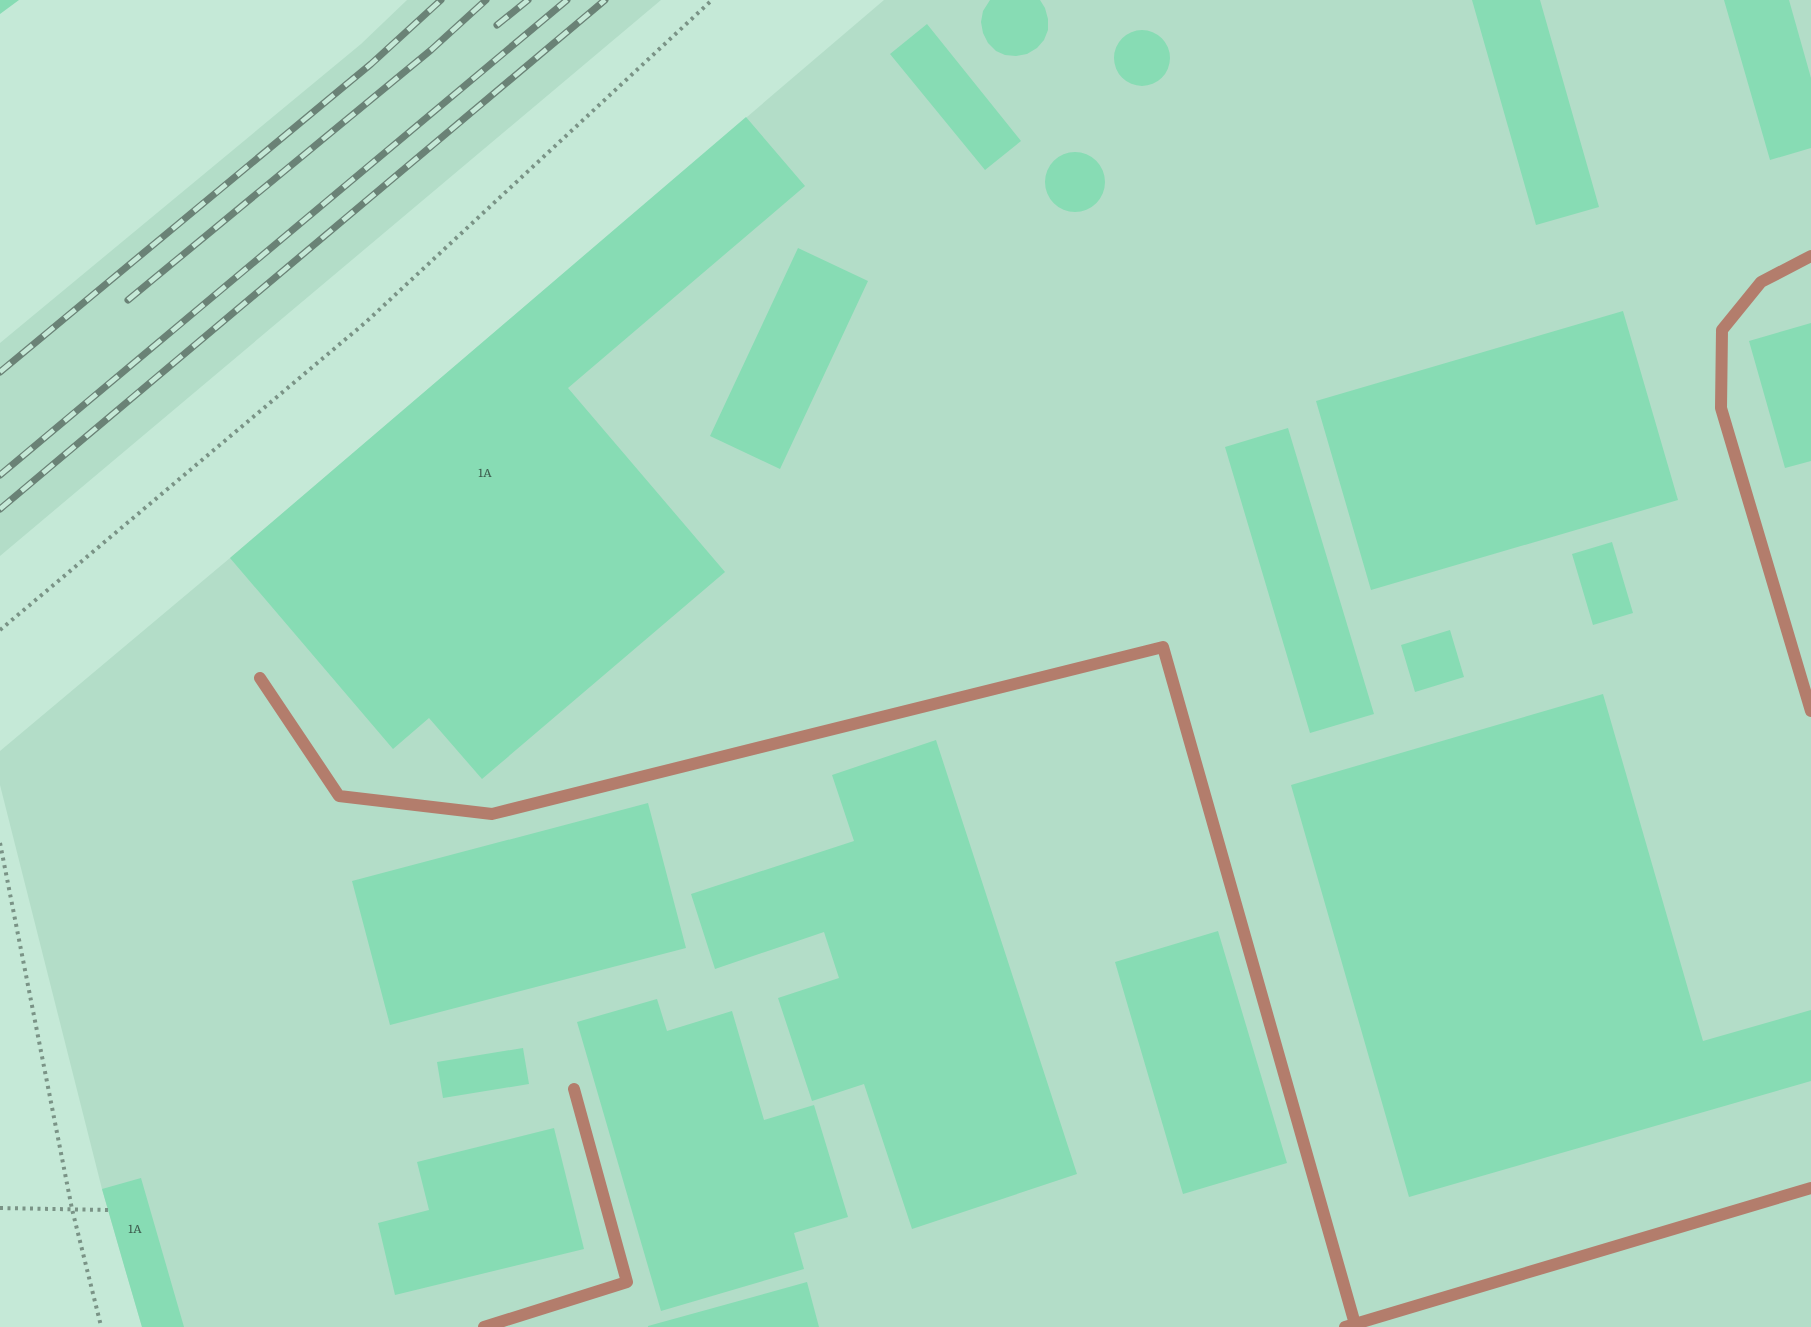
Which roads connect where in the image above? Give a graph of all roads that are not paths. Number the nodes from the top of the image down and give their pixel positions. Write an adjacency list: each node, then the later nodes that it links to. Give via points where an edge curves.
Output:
1 (1811, 256): 3 (lane, via 1761,282 1722,330 1721,408)
2 (260, 678): 6 (lane, via 339,796 492,814 1163,647)
3 (1811, 711)
4 (574, 1089): 7 (lane, via 627,1282)
5 (1811, 1188): 6 (lane)
6 (1350, 1325)
7 (484, 1327)

